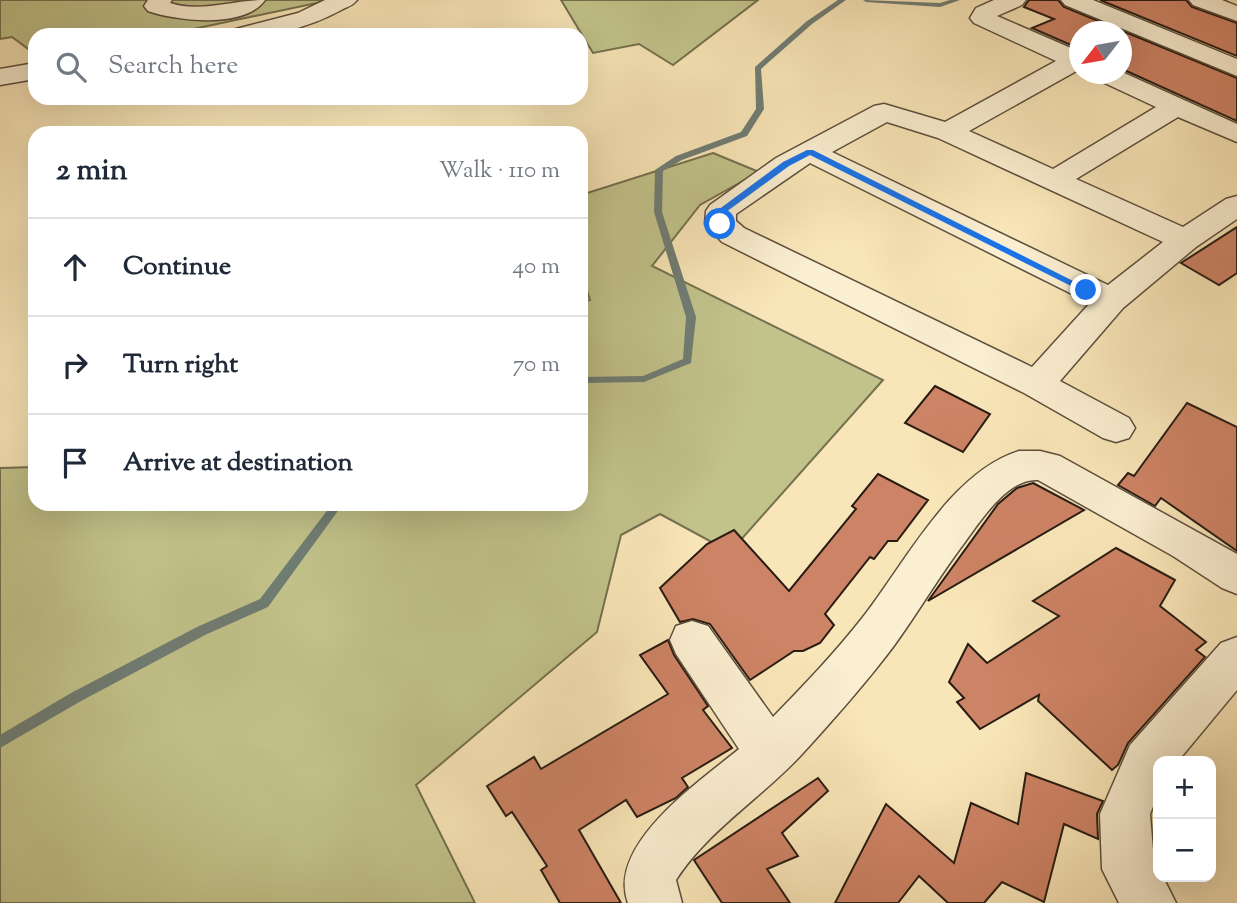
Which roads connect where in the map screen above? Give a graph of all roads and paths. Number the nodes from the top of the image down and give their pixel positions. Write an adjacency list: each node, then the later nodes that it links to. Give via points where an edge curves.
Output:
1 (160, 0): 2 (street, via 156,6 185,14)
2 (253, 0)
3 (345, 0): 8 (street)
4 (1014, 0): 9 (street, via 982,18)
5 (1073, 0): 11 (street)
6 (1201, 0): 7 (street)
7 (1237, 14)
8 (276, 28)
9 (1069, 57)
10 (1069, 66): 16 (street)
11 (1237, 68)
12 (28, 72): 13 (street)
13 (0, 77)
14 (1128, 84): 15 (street)
15 (1177, 106): 17 (street); 19 (street)
16 (948, 132): 18 (street, via 884,112); 19 (street)
17 (1237, 134)
18 (810, 152): 22 (street); 23 (street, via 721,211 720,224 733,235)
19 (1055, 180): 21 (street)
20 (1237, 205): 21 (street)
21 (1185, 240): 22 (street)
22 (1111, 300): 23 (street)
23 (1037, 384): 24 (street)
24 (1116, 428)
25 (1237, 576): 28 (street, via 1046,466 1024,464 1008,470 987,488 917,575 844,676)
26 (692, 640): 28 (street)
27 (1237, 657): 30 (street, via 1147,761 1125,814 1128,869)
28 (770, 754): 29 (street, via 693,822 658,860 649,879)
29 (655, 903)
30 (1149, 903)

